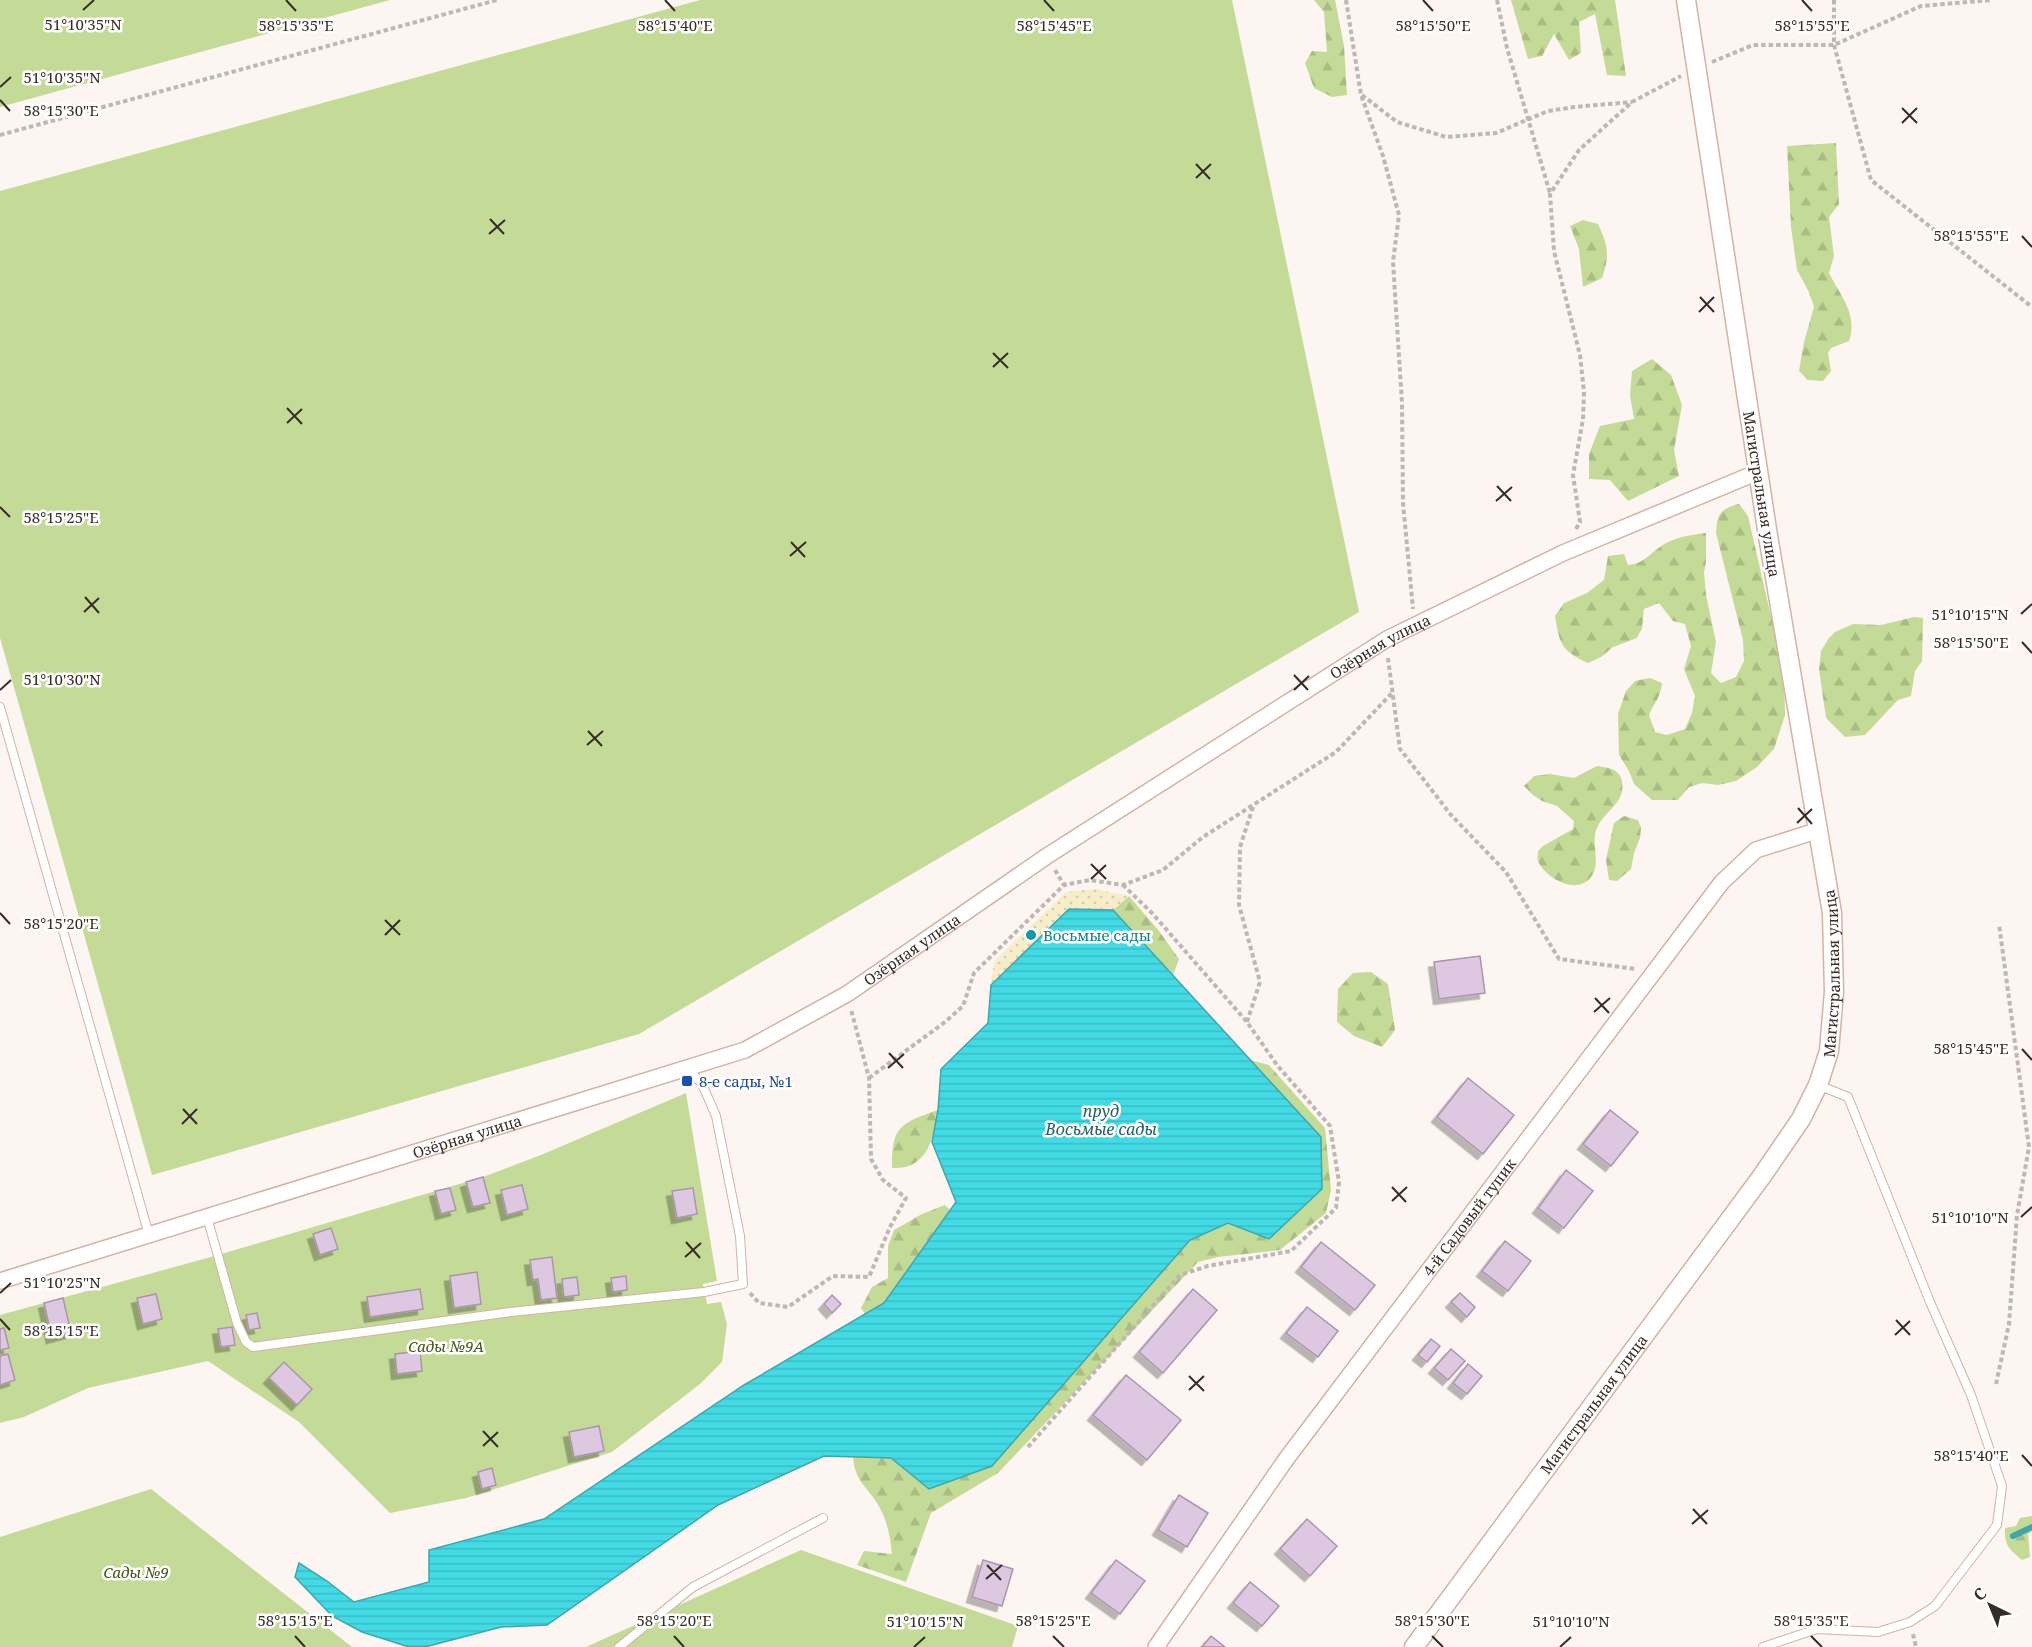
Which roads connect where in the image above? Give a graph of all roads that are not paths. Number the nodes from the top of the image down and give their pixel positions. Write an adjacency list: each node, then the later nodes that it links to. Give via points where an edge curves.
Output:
1 (1686, 0): 2 (street, Магистральная улица)
2 (1758, 472): 4 (street, Магистральная улица); 5 (street, Озёрная улица, via 1563,553 1387,639 1047,856 847,994 745,1050)
3 (0, 706): 8 (lane)
4 (1819, 830): 6 (street, Магистральная улица, via 1832,913 1834,993 1829,1051); 12 (street, 4-й Садовый тупик, via 1756,850 1722,882 1287,1458)
5 (687, 1068): 7 (street, Озёрная улица); 7 (lane, via 702,1084 716,1116 740,1236 743,1284 253,1347 246,1342 237,1323)
6 (1818, 1085): 13 (street, Магистральная улица, via 1801,1119 1762,1176); 14 (lane, via 1848,1097 1971,1395 2002,1486 1997,1525 1935,1606 1910,1622 1878,1632 1817,1629)
7 (207, 1217): 8 (street, Озёрная улица)
8 (150, 1235): 9 (street, Озёрная улица)
9 (0, 1281)
10 (823, 1518): 11 (lane, via 693,1587)
11 (619, 1647)
12 (1156, 1647)
13 (1414, 1647)
14 (1763, 1647)

